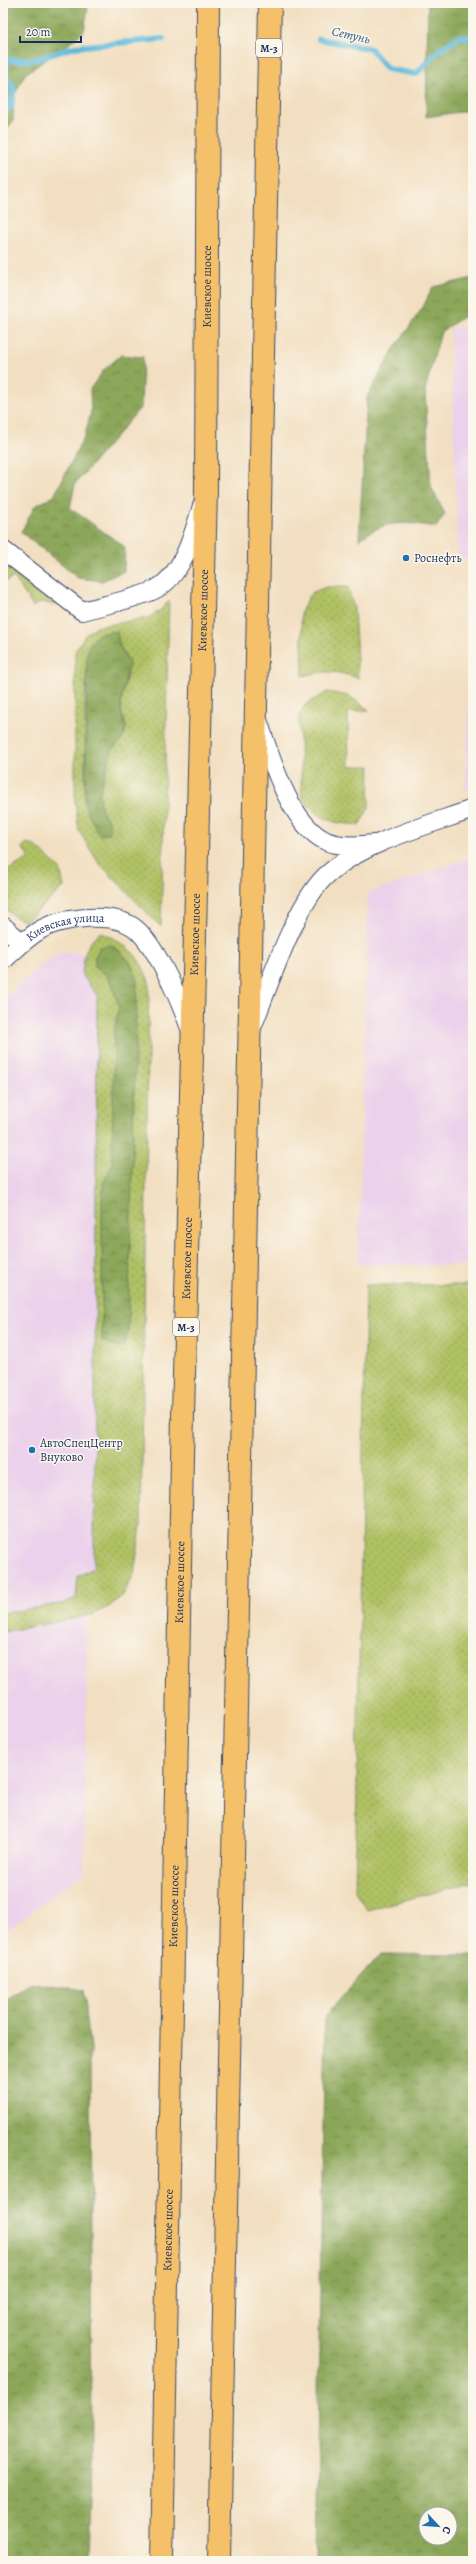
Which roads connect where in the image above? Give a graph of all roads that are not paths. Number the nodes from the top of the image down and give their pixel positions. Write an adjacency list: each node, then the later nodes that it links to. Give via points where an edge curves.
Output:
1 (208, 3): 3 (highway, Киевское шоссе / М-3)
2 (270, 3): 5 (highway, М-3)
3 (206, 491): 4 (street, via 180,563 166,582 155,589 82,611); 12 (highway, Киевское шоссе / М-3)
4 (3, 550)
5 (256, 713): 7 (street, via 285,789 307,827 335,844); 11 (highway, М-3)
6 (473, 809): 7 (street)
7 (377, 844): 11 (street, via 329,872 309,896)
8 (3, 926): 9 (street)
9 (22, 943): 10 (street, Киевская улица); 12 (street, Киевская улица, via 41,929 70,920 105,918 136,929 172,985)
10 (3, 961)
11 (250, 1035): 14 (highway, М-3)
12 (193, 1037): 13 (highway, Киевское шоссе / М-3, via 182,1456)
13 (162, 2561)
14 (219, 2561)

